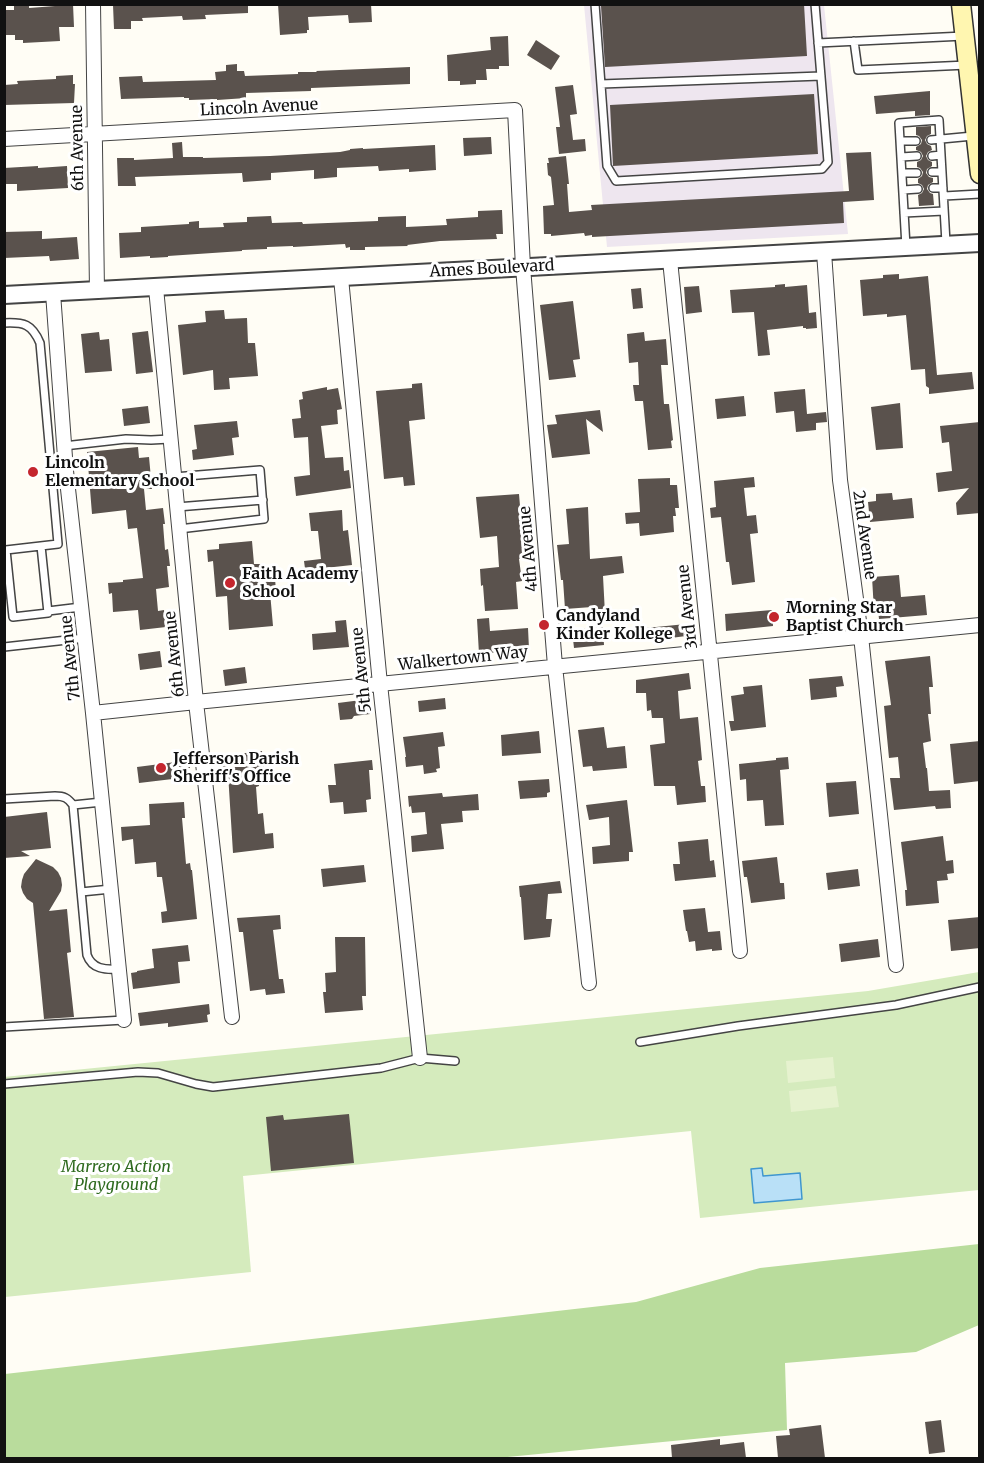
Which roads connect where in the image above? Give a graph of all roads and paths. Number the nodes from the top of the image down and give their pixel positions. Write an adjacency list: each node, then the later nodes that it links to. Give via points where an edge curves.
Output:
1 (93, 4): 12 (street, 6th Avenue)
2 (595, 4): 10 (lane)
3 (815, 4): 7 (lane)
4 (961, 4): 5 (main road)
5 (964, 36): 6 (lane); 8 (main road)
6 (854, 42): 7 (lane); 8 (lane, via 858,70)
7 (818, 43): 9 (lane)
8 (967, 64): 13 (main road)
9 (821, 76): 10 (lane); 10 (lane, via 828,162 822,169 616,181 607,166)
10 (601, 84)
11 (515, 111): 12 (street, Lincoln Avenue); 40 (street, 4th Avenue)
12 (94, 134): 14 (street, Lincoln Avenue); 43 (street, 6th Avenue)
13 (976, 134): 15 (lane); 27 (main road)
14 (4, 139)
15 (940, 139): 16 (lane); 17 (lane, via 939,120 899,123); 19 (lane)
16 (931, 140)
17 (900, 141): 18 (lane); 22 (lane)
18 (916, 141)
19 (941, 155): 21 (lane); 24 (lane)
20 (917, 156): 22 (lane)
21 (932, 156)
22 (901, 158): 25 (lane)
23 (932, 172): 24 (lane)
24 (942, 172): 31 (lane)
25 (902, 173): 26 (lane); 30 (lane)
26 (917, 173)
27 (980, 174)
28 (918, 189): 30 (lane)
29 (933, 189): 31 (lane)
30 (903, 190): 34 (lane)
31 (943, 192): 32 (lane); 33 (lane)
32 (980, 194)
33 (944, 211): 34 (lane); 36 (lane)
34 (904, 213): 37 (lane)
35 (980, 243): 36 (street, Ames Boulevard)
36 (946, 245): 37 (street, Ames Boulevard)
37 (906, 247): 38 (street, Ames Boulevard)
38 (824, 252): 39 (street, Ames Boulevard); 59 (street, 2nd Avenue, via 840,480)
39 (670, 260): 40 (street, Ames Boulevard); 62 (street, 3rd Avenue)
40 (523, 267): 41 (street, Ames Boulevard); 63 (street, 4th Avenue)
41 (341, 278): 42 (street, Ames Boulevard); 64 (street, 5th Avenue)
42 (156, 288): 43 (street, Ames Boulevard); 47 (street, 6th Avenue)
43 (97, 291): 44 (street, Ames Boulevard)
44 (53, 293): 45 (street, Ames Boulevard); 48 (street, 7th Avenue)
45 (4, 296)
46 (4, 324): 54 (lane, via 31,327 40,343)
47 (170, 439): 48 (lane); 49 (street, 6th Avenue)
48 (64, 446): 53 (street, 7th Avenue)
49 (174, 477): 50 (lane, via 260,470); 51 (street, 6th Avenue)
50 (263, 500): 51 (lane); 52 (lane, via 264,519)
51 (177, 507): 52 (street, 6th Avenue)
52 (179, 529): 65 (street, 6th Avenue)
53 (74, 543): 54 (lane); 56 (street, 7th Avenue)
54 (58, 544): 55 (lane)
55 (42, 546): 57 (lane); 57 (lane, via 6,550 13,617)
56 (82, 607): 57 (lane); 60 (street, 7th Avenue)
57 (48, 611)
58 (980, 625): 59 (street, Walkertown Way)
59 (861, 636): 62 (street, Walkertown Way); 73 (street, 2nd Avenue)
60 (85, 638): 61 (lane); 66 (street, 7th Avenue)
61 (4, 647)
62 (709, 651): 63 (street, Walkertown Way); 72 (street, 3rd Avenue)
63 (555, 666): 64 (street, Walkertown Way); 75 (street, 4th Avenue)
64 (380, 684): 65 (street, Walkertown Way); 81 (street, 5th Avenue)
65 (196, 702): 66 (street, Walkertown Way); 77 (street, 6th Avenue)
66 (93, 713): 68 (street, 7th Avenue)
67 (4, 799): 69 (lane, via 55,795 63,796)
68 (102, 802): 69 (lane); 70 (street, 7th Avenue)
69 (73, 805): 71 (lane)
70 (111, 889): 71 (lane); 74 (street, 7th Avenue)
71 (81, 892): 74 (lane, via 90,962 106,970)
72 (740, 951)
73 (896, 965)
74 (119, 969): 78 (street, 7th Avenue)
75 (589, 983)
76 (980, 987): 80 (lane, via 896,1005)
77 (232, 1017)
78 (124, 1020): 79 (lane)
79 (4, 1027)
80 (640, 1042)
81 (420, 1058): 82 (lane); 83 (lane, via 381,1068 213,1087 138,1072)
82 (455, 1061)
83 (4, 1084)

